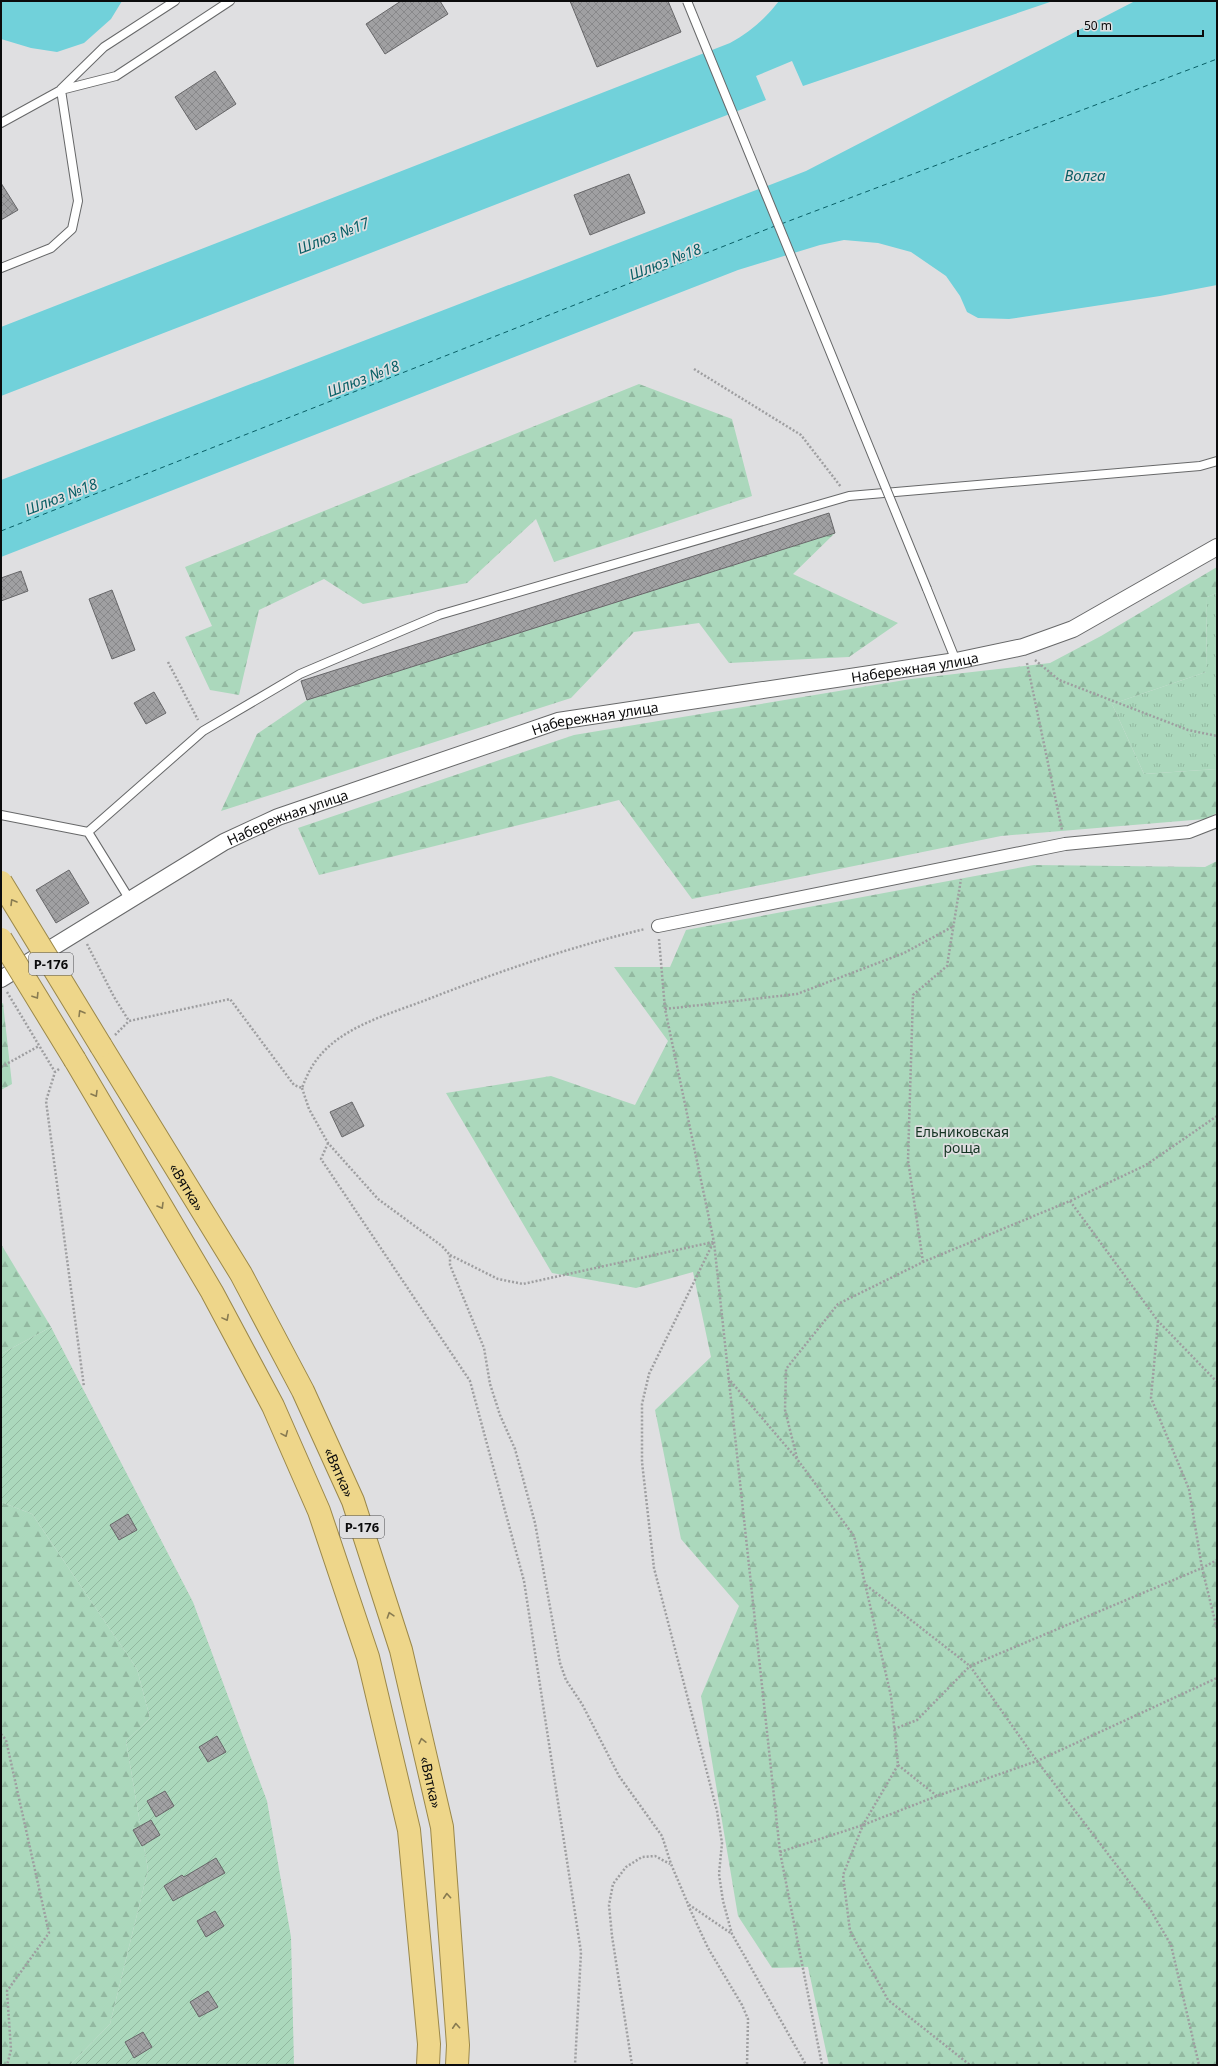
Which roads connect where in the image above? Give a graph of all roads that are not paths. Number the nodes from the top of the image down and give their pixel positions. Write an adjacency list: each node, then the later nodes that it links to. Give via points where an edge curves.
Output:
1 (175, 1): 4 (lane, via 104,47)
2 (230, 1): 4 (lane, via 116,76)
3 (687, 1): 9 (lane, bridge)
4 (61, 90): 5 (lane); 6 (lane, via 78,201 72,229 51,248)
5 (1, 123)
6 (1, 268)
7 (1217, 461): 12 (lane, via 1200,466 849,496 439,615 300,674 203,731)
8 (1217, 547): 9 (street, Набережная улица, via 1073,629 1024,649)
9 (956, 661): 14 (street, Набережная улица, via 558,721 278,817 224,842)
10 (1, 815): 12 (lane)
11 (1217, 822): 15 (street, via 1188,832 1065,844)
12 (88, 832): 14 (lane)
13 (1, 882): 19 (highway, «Вятка» / Р-176, one-way to 13, bridge, via 458,2045 442,1827 401,1650 353,1501 303,1391 242,1274)
14 (130, 900): 17 (street, Набережная улица, via 80,930)
15 (658, 926)
16 (1, 939): 18 (highway, Р-176, one-way to 18, bridge, via 212,1292 273,1406 319,1511 368,1657 409,1830 429,2044)
17 (3, 984)
18 (428, 2065)
19 (457, 2065)

